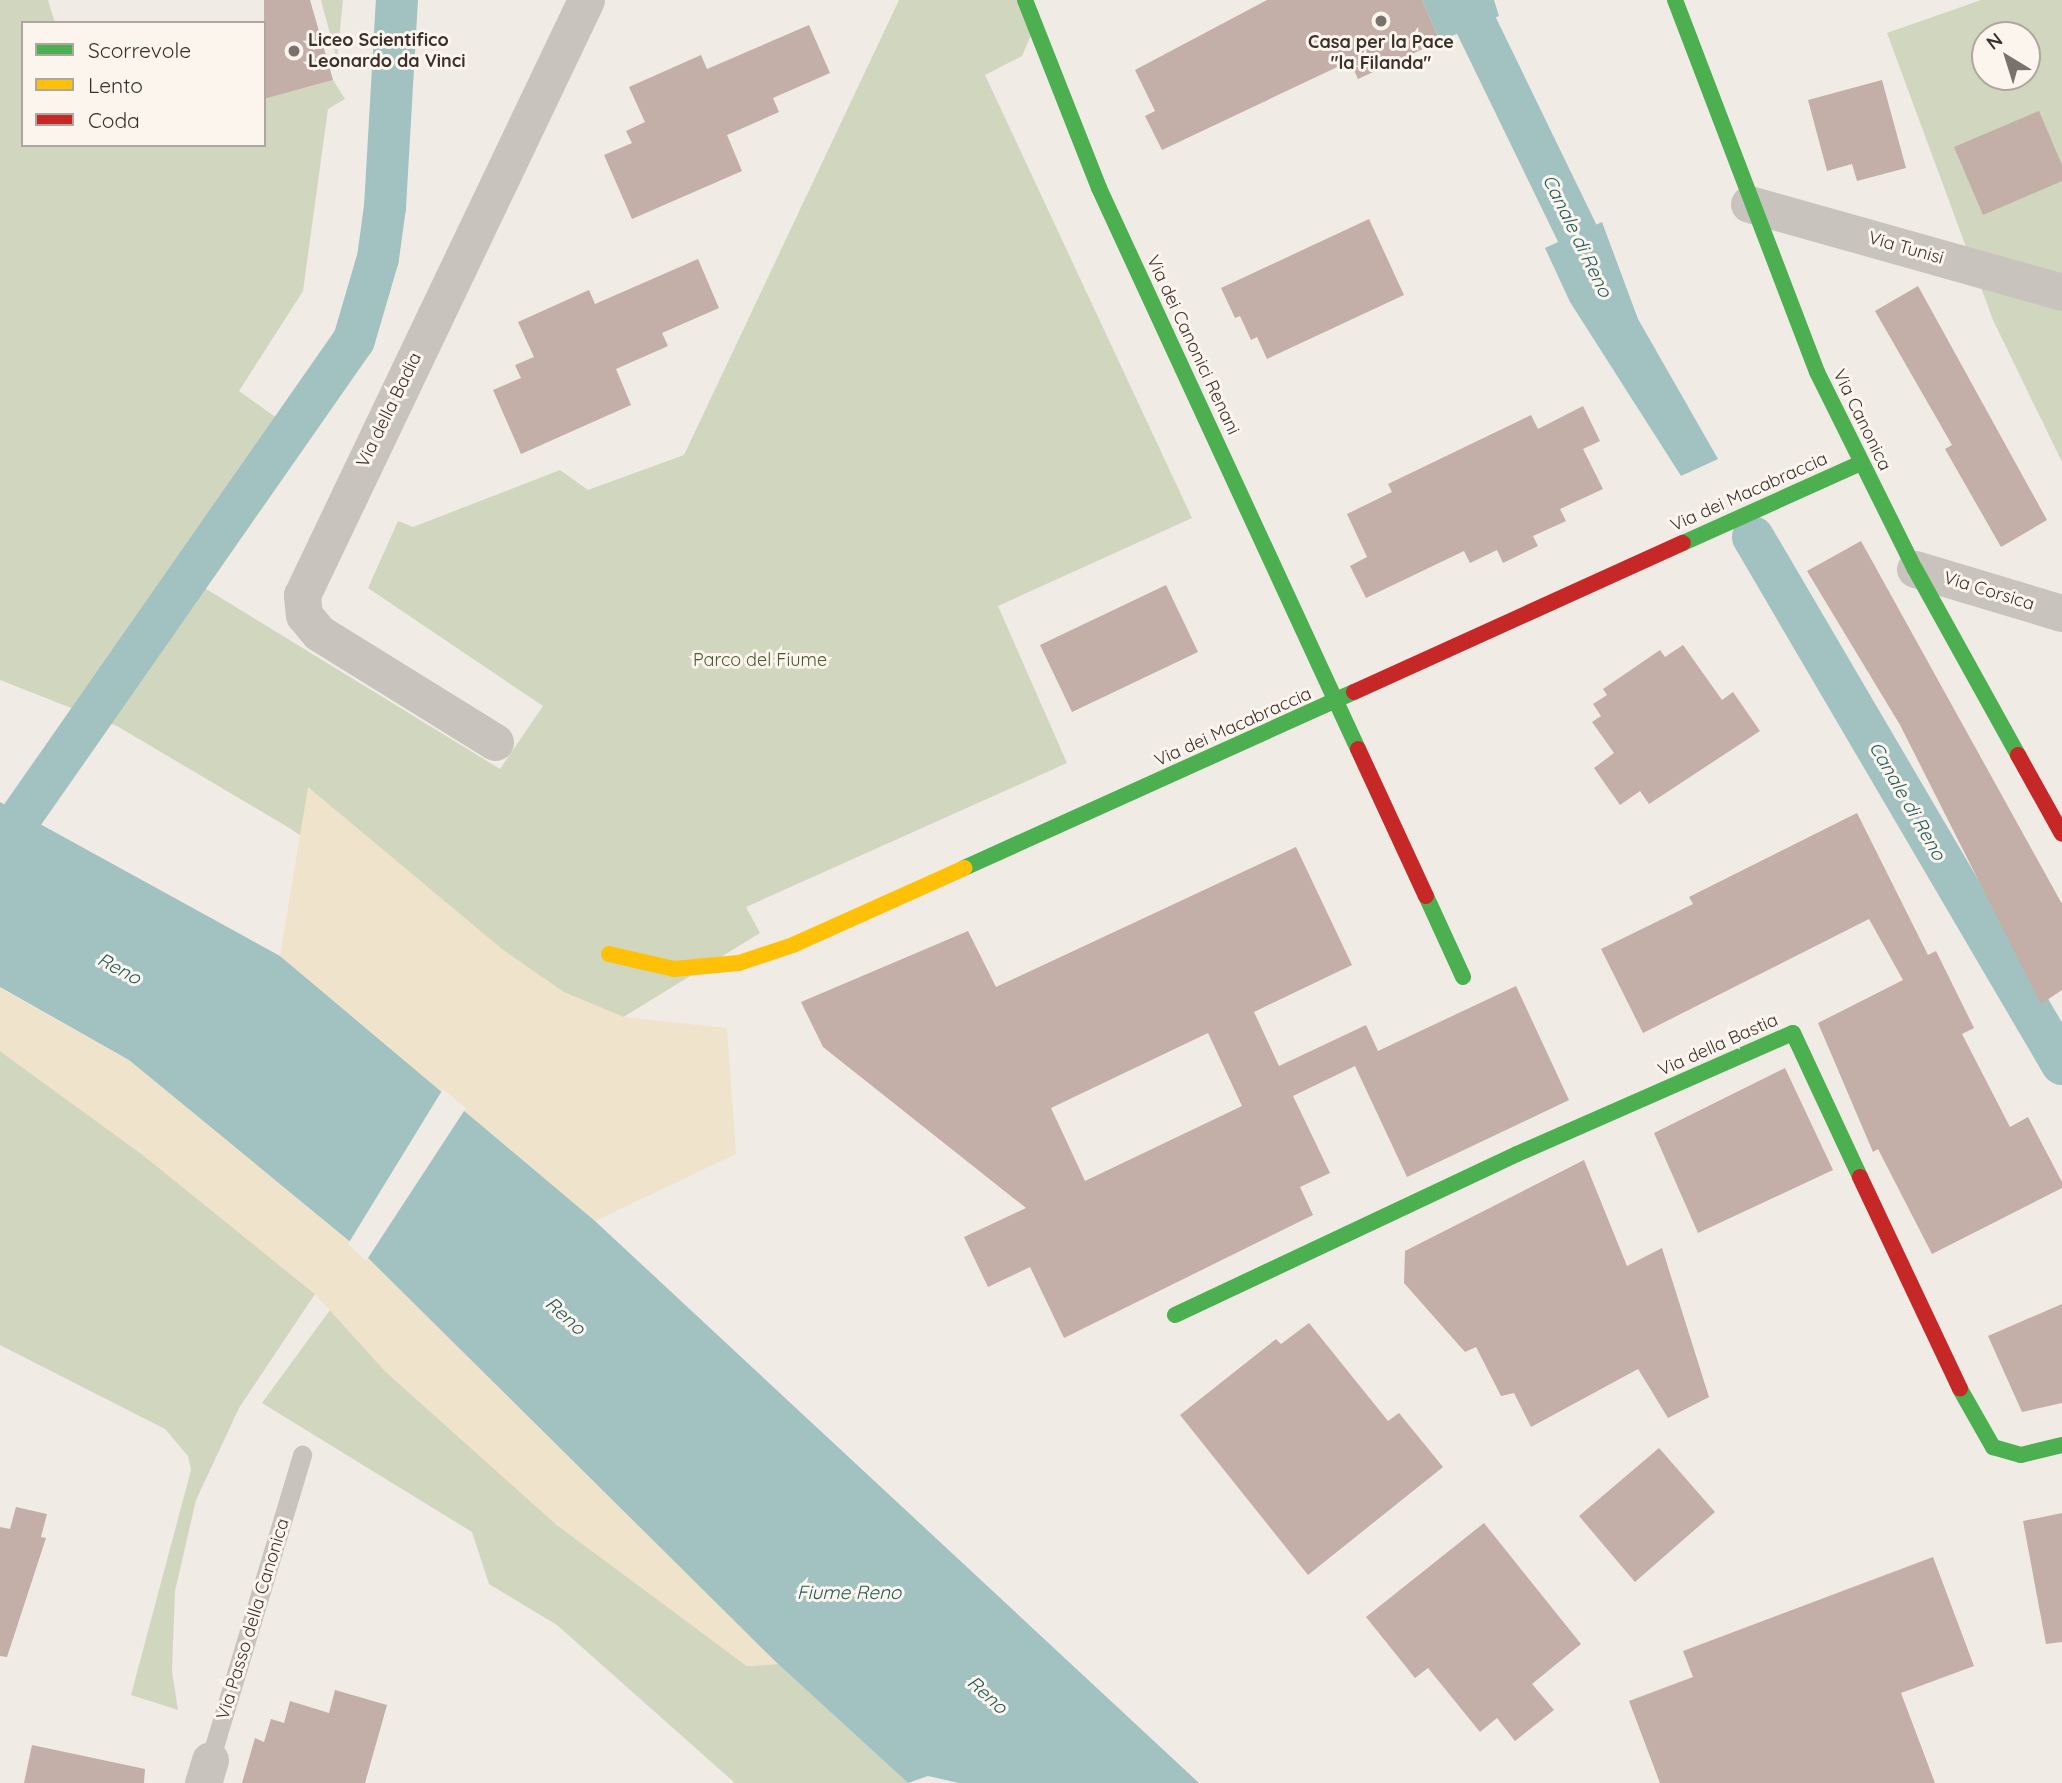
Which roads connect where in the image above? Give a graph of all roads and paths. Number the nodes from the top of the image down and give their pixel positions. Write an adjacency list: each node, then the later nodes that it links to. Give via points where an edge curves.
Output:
1 (586, 0): 10 (street, Via della Badia, via 302,595 304,615 319,633)
2 (1025, 0): 9 (street, Via dei Canonici Renani, via 1099,188)
3 (1675, 0): 4 (street, Via Canonica)
4 (1749, 204): 5 (street, Via Tunisi); 6 (street, Via Canonica)
5 (2062, 292)
6 (1861, 463): 7 (street, Via Canonica); 9 (street, Via dei Macabraccia)
7 (1915, 569): 8 (street, Via Corsica); 11 (street, Via Canonica)
8 (2062, 613)
9 (1337, 701): 12 (street, Via dei Macabraccia, via 793,945 739,963 674,970); 13 (street, Via dei Canonici Renani)
10 (495, 742)
11 (2062, 834)
12 (609, 954)
13 (1463, 977)
14 (1175, 1315): 15 (street, Via della Bastia, via 1517,1154 1793,1032 1978,1428 1993,1447 2021,1455)
15 (2062, 1445)
16 (302, 1455): 17 (lane, Via Passo della Canonica)
17 (206, 1771)

